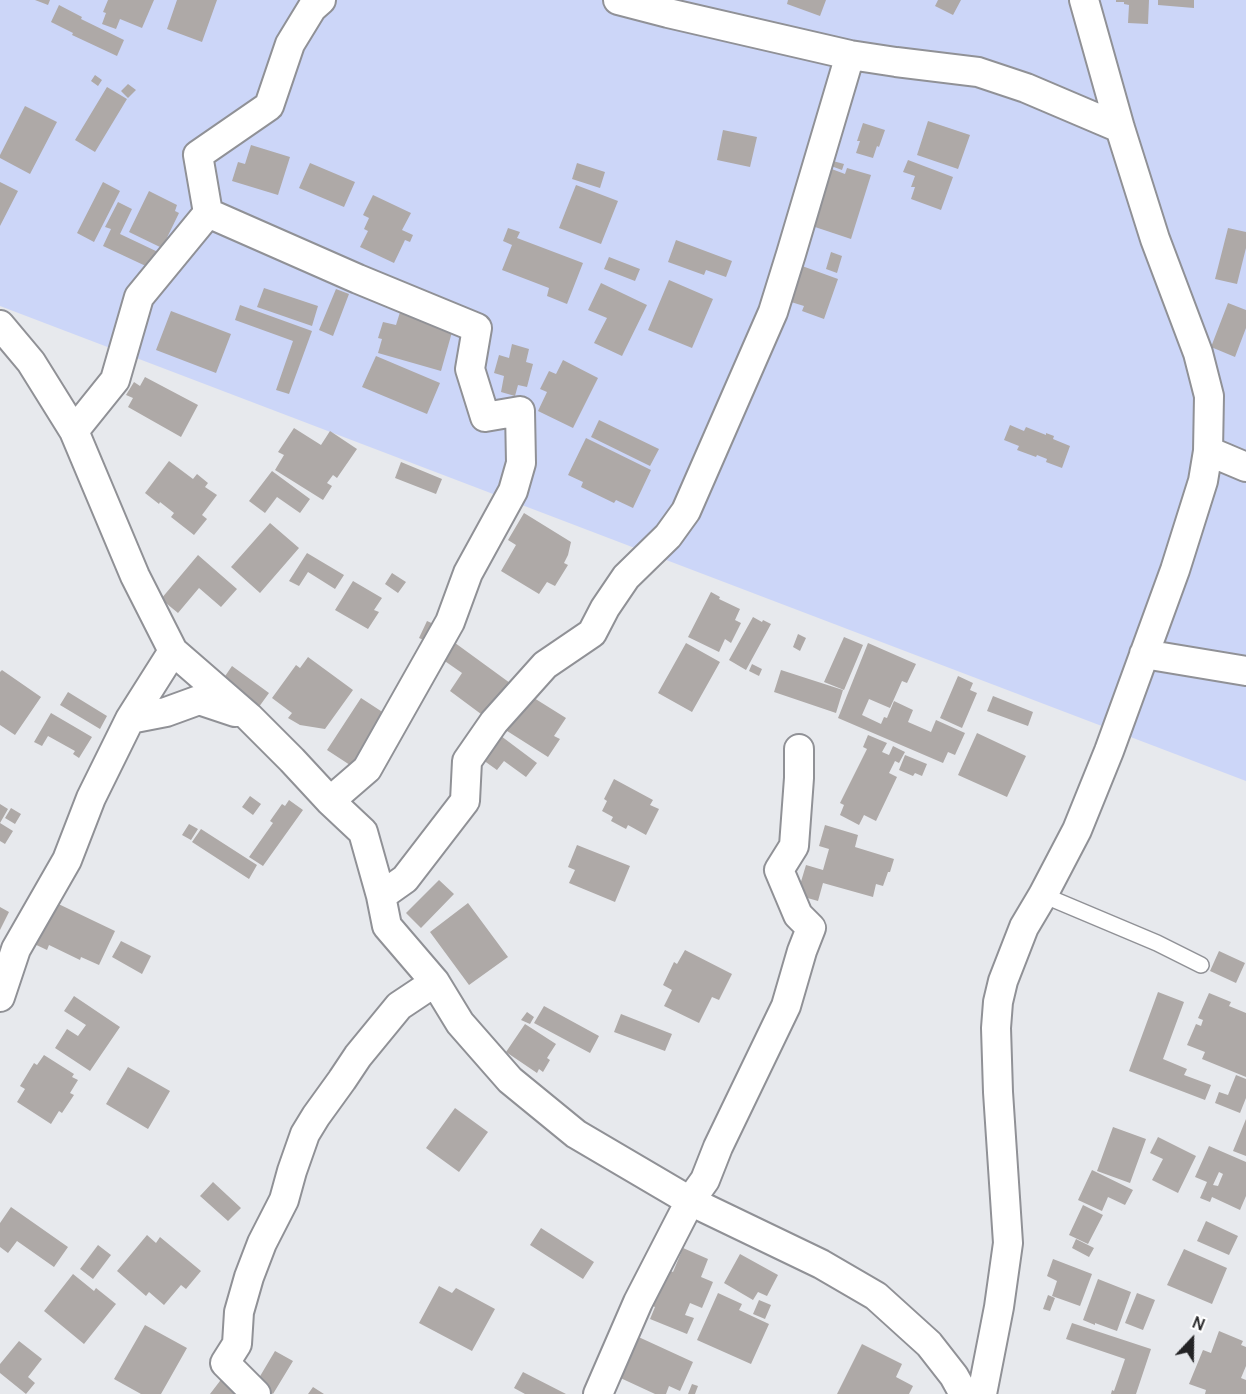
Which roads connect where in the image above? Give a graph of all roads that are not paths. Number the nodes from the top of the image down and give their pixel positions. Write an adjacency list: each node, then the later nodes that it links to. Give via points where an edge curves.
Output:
1 (321, 0): 6 (street, via 290,44 269,106 198,155)
2 (618, 0): 4 (street)
3 (1084, 0): 5 (street)
4 (850, 55): 5 (street, via 978,72); 19 (street, via 772,312 686,511 668,536 626,577 592,633 546,665 494,722 468,761 465,801 405,879)
5 (1120, 128): 9 (street, via 1155,239 1198,353 1209,396)
6 (208, 213): 8 (street, via 139,297 115,380); 17 (street, via 477,328 470,369 485,417 520,411 521,463 513,491 468,573 450,622 367,769)
7 (0, 324): 8 (street, via 31,362)
8 (74, 431): 11 (street, via 135,576)
9 (1208, 451): 10 (street); 12 (street, via 1188,530)
10 (1246, 467)
11 (174, 651): 14 (street); 15 (street)
12 (1144, 654): 13 (street); 18 (street, via 1077,830)
13 (1246, 671)
14 (249, 717): 15 (street, via 200,700); 17 (street)
15 (130, 719): 22 (street, via 91,798 67,860 16,949)
16 (799, 749): 23 (street, via 794,846 778,870 798,915 811,928 786,1006 705,1180)
17 (330, 801): 19 (street, via 363,832)
18 (1043, 895): 20 (lane); 27 (street, via 1024,927 998,1002 998,1082 1008,1243)
19 (381, 896): 21 (street, via 387,926)
20 (1201, 965)
21 (435, 982): 23 (street, via 460,1023 510,1080 576,1134); 25 (street, via 399,1006 358,1056 305,1134 284,1200 249,1277 238,1312 237,1344 225,1363)
22 (0, 997)
23 (690, 1201): 24 (street, via 638,1302); 26 (street, via 820,1264 876,1296 929,1344)
24 (604, 1392)
25 (255, 1394)
26 (964, 1394)
27 (982, 1394)

